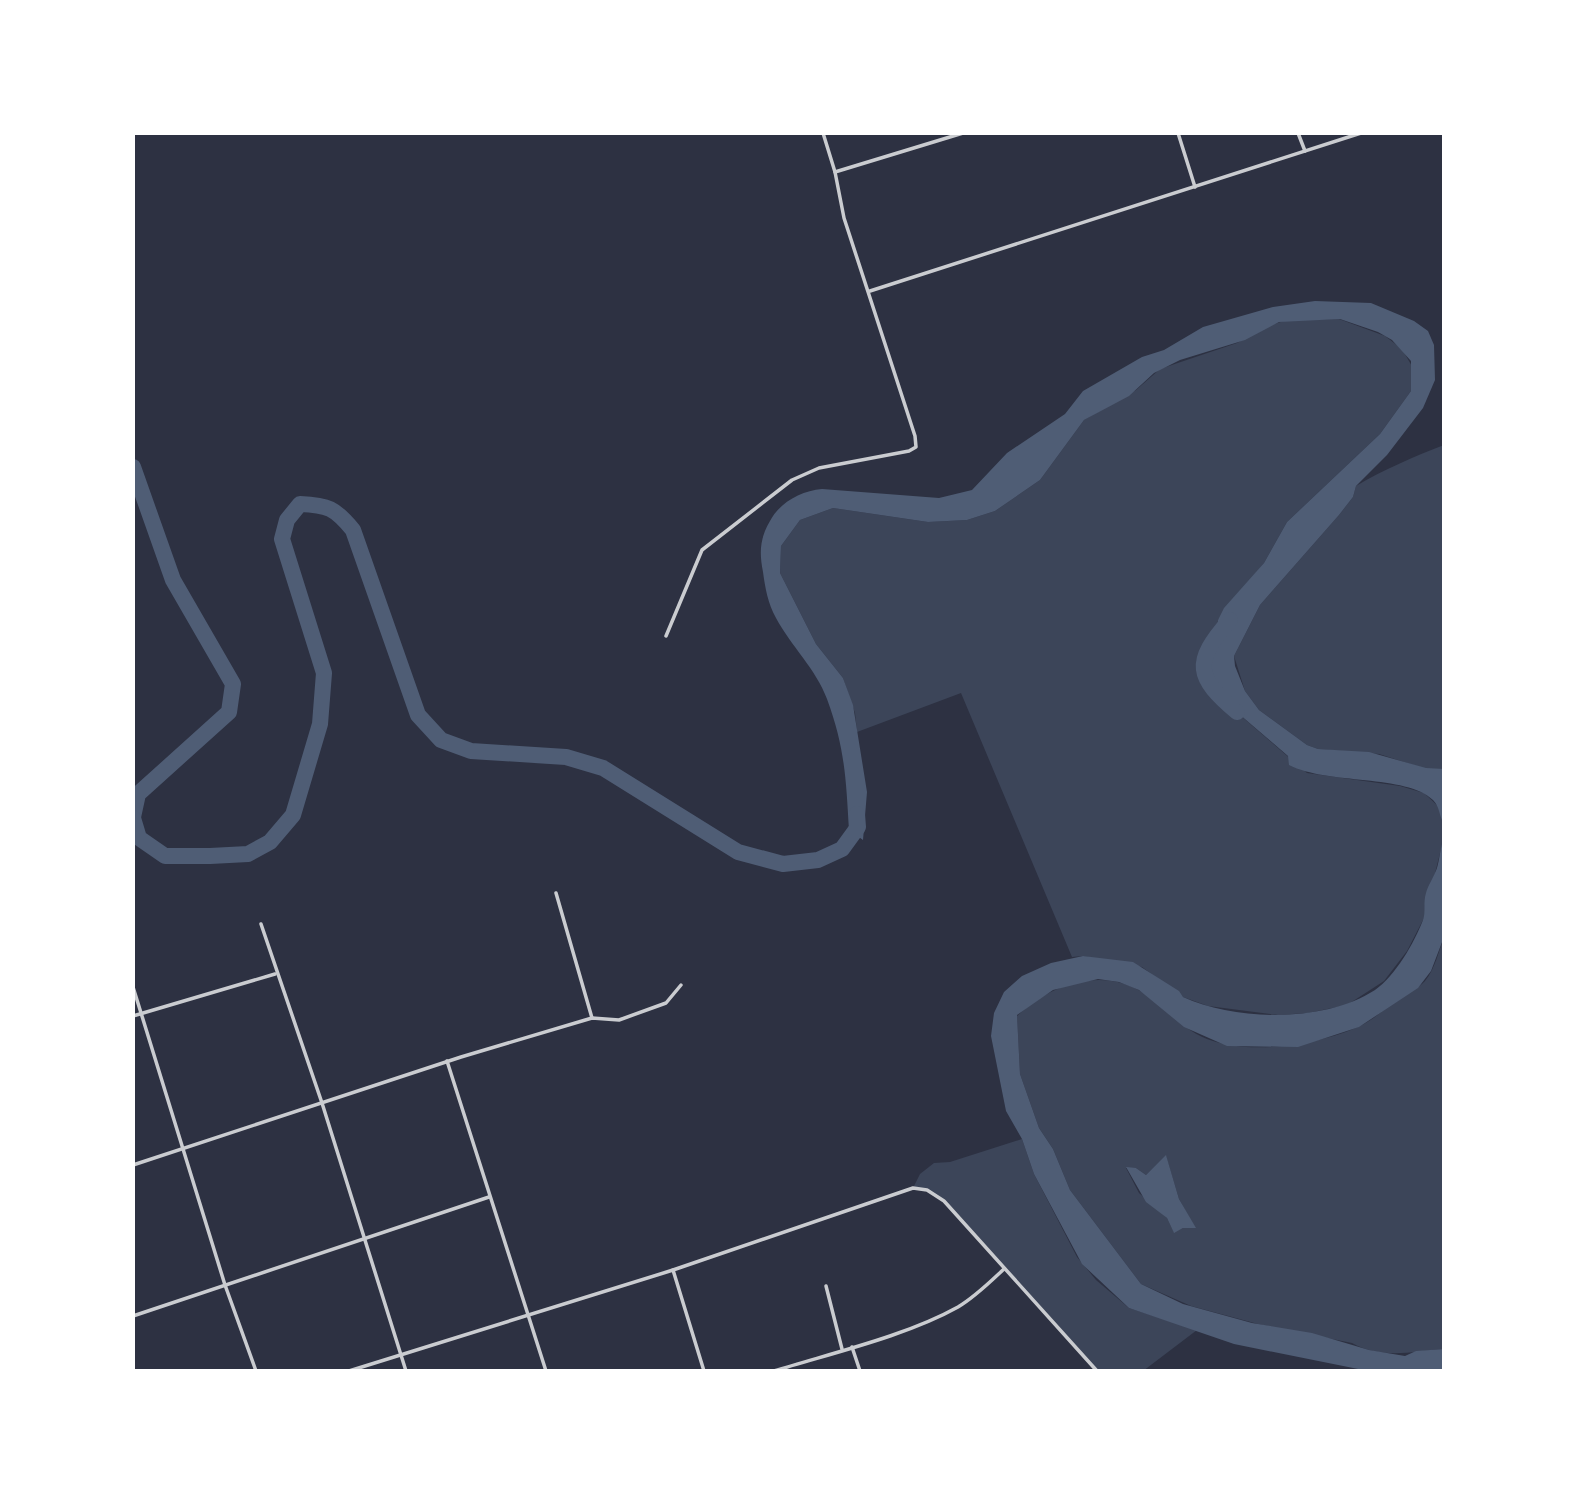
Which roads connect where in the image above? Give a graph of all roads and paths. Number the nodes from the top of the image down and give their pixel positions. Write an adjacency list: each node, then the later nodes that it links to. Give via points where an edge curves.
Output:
1 (822, 133): 7 (street)
2 (962, 133): 7 (street)
3 (1178, 133): 8 (street)
4 (1298, 133): 6 (street)
5 (1361, 133): 6 (street)
6 (1304, 151): 8 (street)
7 (835, 172): 9 (street, via 844,218)
8 (1195, 187): 9 (street)
9 (869, 292): 10 (street, via 916,447 819,468 792,480 702,550)
10 (666, 636)
11 (556, 893): 18 (street)
12 (261, 924): 13 (street)
13 (276, 974): 16 (street); 20 (street)
14 (681, 985): 18 (street, via 666,1003 619,1020)
15 (133, 988): 16 (street)
16 (140, 1013): 17 (street); 21 (street)
17 (133, 1016)
18 (592, 1018): 19 (street)
19 (447, 1061): 20 (street); 23 (street)
20 (322, 1103): 21 (street); 24 (street)
21 (181, 1149): 22 (street); 27 (street)
22 (133, 1165)
23 (489, 1197): 24 (street); 29 (street)
24 (363, 1237): 27 (street); 33 (street)
25 (1004, 1269): 26 (street, via 944,1201 927,1190 913,1188); 31 (street, via 960,1306); 41 (street)
26 (673, 1270): 29 (street); 38 (street)
27 (225, 1285): 30 (street); 34 (street)
28 (826, 1286): 32 (street)
29 (527, 1315): 33 (street); 37 (street)
30 (133, 1316)
31 (852, 1348): 32 (street); 40 (street)
32 (842, 1349): 39 (street)
33 (401, 1354): 35 (street); 36 (street)
34 (256, 1371)
35 (348, 1371)
36 (406, 1371)
37 (545, 1371)
38 (704, 1371)
39 (774, 1371)
40 (860, 1371)
41 (1097, 1371)

